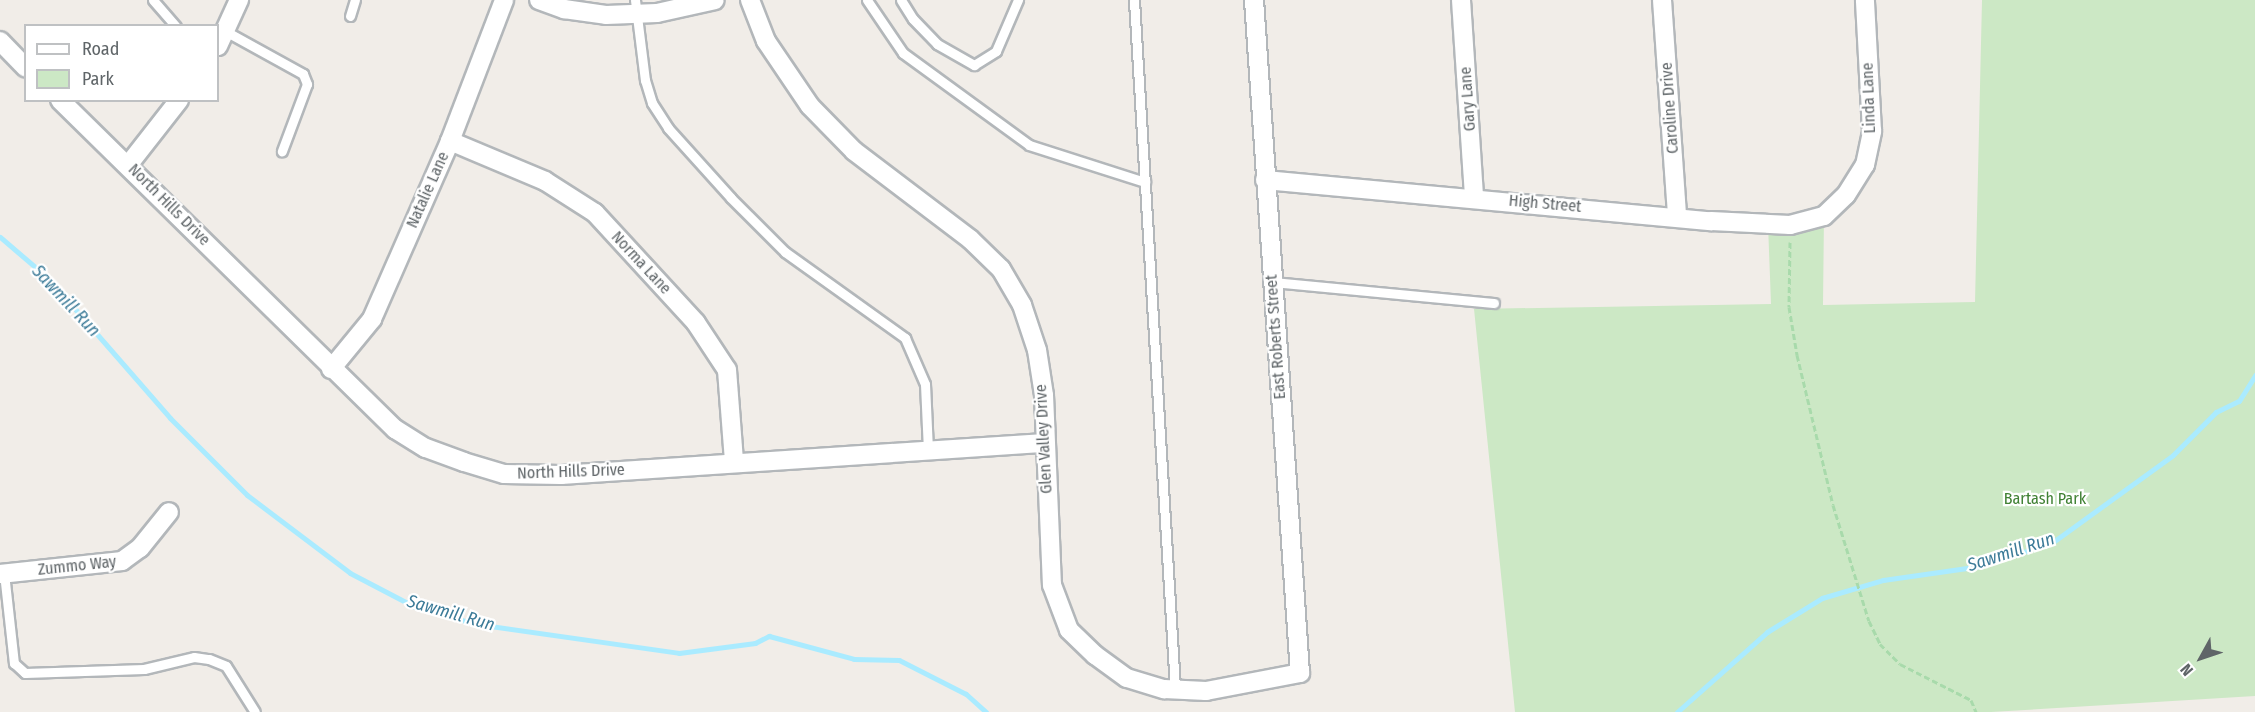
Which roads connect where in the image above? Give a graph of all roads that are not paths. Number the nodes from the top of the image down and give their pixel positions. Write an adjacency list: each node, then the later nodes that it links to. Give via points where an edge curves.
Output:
1 (153, 0): 18 (lane)
2 (239, 0): 19 (street)
3 (355, 0): 17 (lane)
4 (504, 0): 24 (street, Natalie Lane)
5 (539, 0): 16 (street, via 564,9 606,15)
6 (715, 0): 16 (street)
7 (750, 0): 35 (street, Glen Valley Drive, via 766,41 784,72 833,131 970,239 1001,269 1022,305 1037,350 1044,395)
8 (867, 0): 28 (lane, via 903,53 1029,145)
9 (901, 0): 10 (lane, via 937,44 974,65 996,51)
10 (1018, 0)
11 (1134, 0): 28 (lane)
12 (1254, 0): 27 (street, East Roberts Street)
13 (1461, 0): 29 (street, Gary Lane)
14 (1662, 0): 30 (street, Caroline Drive)
15 (1865, 0): 31 (street, Linda Lane, via 1872,132 1865,165 1846,195)
16 (636, 7): 36 (lane, via 645,80 652,103 668,128 785,252 905,338 925,384)
17 (350, 16)
18 (174, 24)
19 (222, 39): 25 (lane, via 303,74 307,84)
20 (0, 41): 21 (street)
21 (24, 66)
22 (62, 102): 26 (street, North Hills Drive)
23 (177, 102): 26 (street)
24 (450, 141): 34 (street, Natalie Lane, via 372,319); 37 (street, Norma Lane, via 545,181 595,213 696,323 727,370)
25 (282, 151)
26 (129, 165): 34 (street, North Hills Drive)
27 (1265, 180): 29 (street, High Street); 32 (street, East Roberts Street)
28 (1145, 182): 41 (lane)
29 (1474, 197): 30 (street, High Street)
30 (1677, 216): 31 (street, High Street, via 1790,225)
31 (1824, 216)
32 (1272, 282): 33 (lane); 40 (street, East Roberts Street)
33 (1494, 303)
34 (331, 369): 37 (street, North Hills Drive, via 394,429 426,448 504,474 561,475)
35 (1044, 443): 36 (street, North Hills Drive); 41 (street, Glen Valley Drive, via 1052,585 1070,630 1095,655 1127,678)
36 (928, 450): 37 (street, North Hills Drive)
37 (734, 462)
38 (169, 513): 39 (street, Zummo Way, via 140,548 122,561)
39 (2, 574): 42 (lane, via 14,663 25,673 144,669 194,657 209,659 226,666)
40 (1300, 673): 41 (street, Glen Valley Drive, via 1206,691)
41 (1175, 689)
42 (255, 712)

